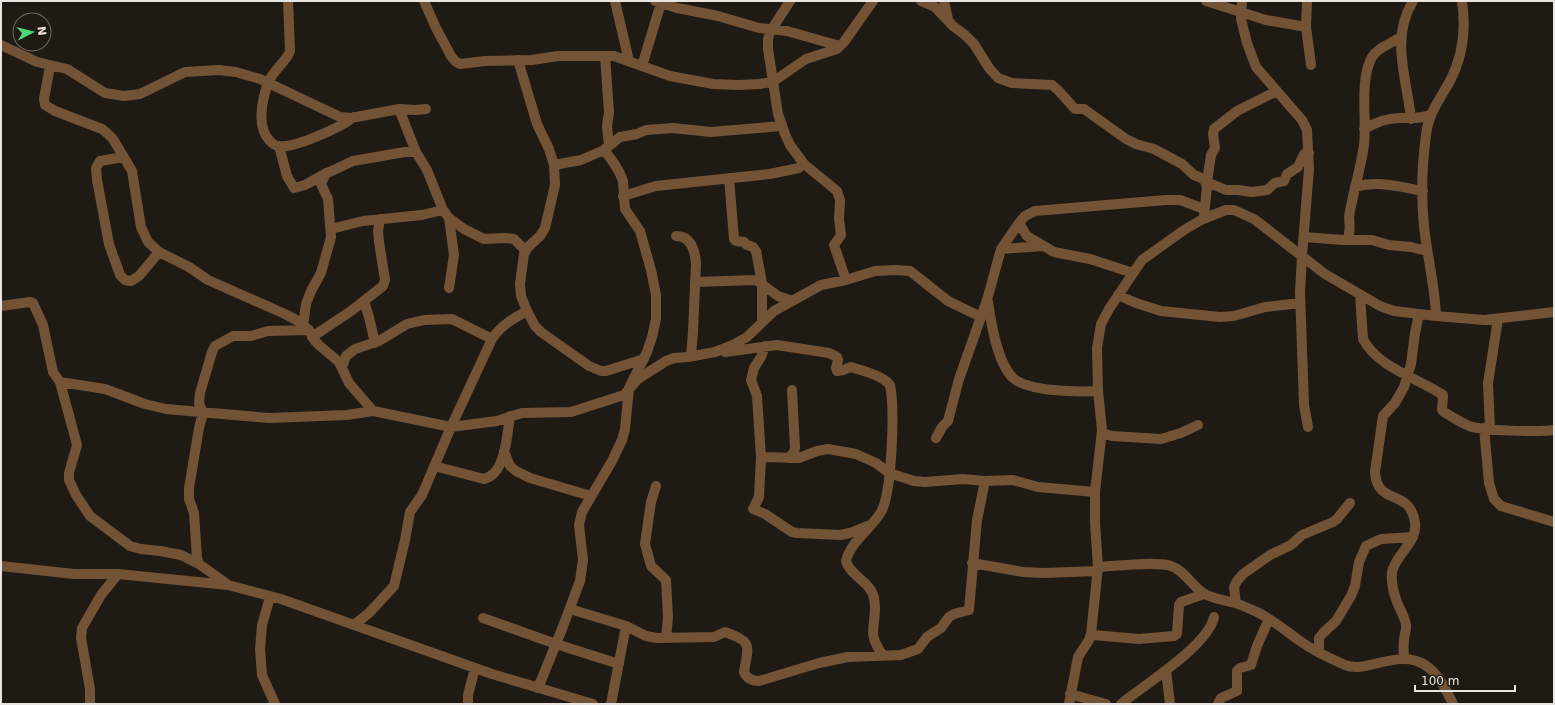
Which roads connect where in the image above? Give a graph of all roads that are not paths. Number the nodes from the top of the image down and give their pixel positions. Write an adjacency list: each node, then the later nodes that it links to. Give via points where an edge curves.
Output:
1 (288, 1): 28 (street, via 290,51)
2 (424, 1): 22 (street, via 450,56 458,64)
3 (615, 1): 23 (street)
4 (790, 1): 17 (street)
5 (873, 1): 20 (street)
6 (921, 1): 15 (street, via 935,6)
7 (944, 1): 15 (street)
8 (1206, 1): 14 (street)
9 (1242, 1): 14 (street)
10 (1307, 1): 16 (street)
11 (1413, 1): 18 (street, via 1406,16)
12 (1462, 1): 32 (street, via 1464,30 1459,59 1451,79)
13 (658, 2): 17 (street); 25 (street)
14 (1241, 12): 16 (street, via 1266,20); 29 (street, via 1247,43 1256,66)
15 (948, 19): 46 (street, via 974,44 992,72 1001,80 1052,85 1074,108 1084,109 1136,144 1154,149 1182,164 1189,172)
16 (1306, 27): 26 (street)
17 (771, 30): 20 (street, via 787,31); 27 (street, via 768,35 768,50)
18 (1402, 36): 34 (street, via 1400,53); 36 (street, via 1377,52 1369,64)
19 (1, 45): 24 (street)
20 (840, 46): 27 (street, via 806,59)
21 (605, 56): 22 (street, via 558,56); 23 (street); 38 (street, via 609,105)
22 (518, 60): 42 (street, via 537,124)
23 (629, 61): 25 (street)
24 (50, 66): 28 (street, via 67,69 103,93 124,96 144,93 181,73 192,71 236,72); 41 (street, via 44,98 46,106 105,132)
25 (642, 66): 27 (street, via 670,76 713,84 750,85)
26 (1311, 66)
27 (774, 81): 35 (street)
28 (268, 83): 33 (street, via 340,117); 37 (street, via 263,106 263,129 270,141)
29 (1277, 91): 40 (street, via 1305,125); 46 (street, via 1237,111 1214,129 1215,148 1211,155)
30 (399, 109): 31 (street); 33 (street); 39 (street)
31 (426, 109)
32 (1430, 115): 34 (street); 48 (street, via 1425,138)
33 (355, 117): 37 (street, via 328,132 298,143)
34 (1411, 119): 36 (street, via 1386,119)
35 (781, 126): 38 (street, via 711,132 655,129 620,137); 65 (street, via 804,164 840,194 841,235 834,245)
36 (1364, 129): 47 (street, via 1361,164)
37 (279, 146): 44 (street, via 293,188)
38 (607, 148): 42 (street, via 581,160); 49 (street, via 623,180)
39 (416, 152): 44 (street, via 354,161); 50 (street, via 427,170)
40 (1309, 153): 46 (street, via 1304,154 1299,165 1287,174 1284,181 1275,183 1265,190 1226,190); 56 (street)
41 (124, 157): 62 (street, via 134,177 144,235); 62 (street, via 100,161 96,168 109,244 115,263 122,277 131,281 139,276)
42 (554, 165): 60 (street, via 555,185 545,228)
43 (799, 168): 45 (street)
44 (326, 173): 54 (street, via 321,184 328,199)
45 (729, 178): 49 (street, via 656,186); 67 (street, via 734,239 738,242 744,241 756,249)
46 (1206, 182): 51 (street)
47 (1355, 186): 48 (street, via 1376,183); 57 (street)
48 (1422, 192): 61 (street)
49 (624, 196): 89 (street, via 626,211 640,233 656,295 654,330)
50 (446, 214): 52 (street); 60 (street, via 464,229 484,239 514,239); 68 (street, via 454,255)
51 (1204, 214): 53 (street, via 1180,200 1156,200 1035,211); 63 (street, via 1226,210 1241,213 1265,226); 64 (street, via 1146,257)
52 (380, 219): 54 (street, via 358,221); 73 (street, via 379,242 385,280 383,286)
53 (1019, 223): 58 (street, via 1027,236); 59 (street)
54 (330, 229): 83 (street, via 330,239 321,273 305,309)
55 (676, 236): 66 (street, via 689,240 694,251)
56 (1304, 237): 57 (street); 63 (street)
57 (1347, 240): 61 (street, via 1372,240)
58 (1043, 246): 59 (street); 64 (street, via 1054,252 1090,259)
59 (1001, 249): 72 (street)
60 (526, 251): 76 (street, via 522,263 520,291)
61 (1427, 251): 79 (street)
62 (160, 252): 83 (street, via 214,283 285,314)
63 (1302, 256): 70 (street, via 1325,274); 74 (street)
64 (1132, 273): 69 (street)
65 (846, 280): 80 (street, via 875,271 907,270 948,301); 82 (street, via 818,286 774,311)
66 (695, 282): 67 (street, via 751,280); 88 (street)
67 (762, 283): 71 (street, via 778,296); 82 (street)
68 (449, 288)
69 (1118, 295): 74 (street, via 1136,304 1162,311 1220,317 1234,316 1265,307); 95 (street, via 1104,317 1099,331)
70 (1360, 295): 78 (street, via 1394,311); 91 (street, via 1364,341 1388,364)
71 (790, 300)
72 (987, 300): 80 (street); 95 (street, via 998,349 1006,369 1015,379 1031,386 1059,391)
73 (364, 301): 83 (street); 85 (street)
74 (1300, 303): 101 (street, via 1304,405)
75 (1, 306): 92 (street, via 31,302 34,304 43,325 54,375)
76 (527, 311): 84 (street, via 511,319); 89 (street, via 535,326 550,340 598,370 606,371)
77 (1554, 312): 81 (street)
78 (1419, 314): 79 (street); 91 (street)
79 (1436, 316): 81 (street)
80 (981, 318): 105 (street, via 959,379 948,421)
81 (1498, 319): 102 (street, via 1488,383)
82 (762, 322): 87 (street, via 744,339)
83 (308, 331): 90 (street); 97 (street, via 268,331 251,336 233,336 217,344 212,352 200,393 199,403)
84 (492, 338): 85 (street, via 455,320 436,319 407,324); 100 (street)
85 (375, 343): 90 (street, via 355,349 345,358)
86 (765, 346): 87 (street); 107 (street, via 751,380 757,396); 110 (street, via 777,344 834,355 838,359 837,371 850,367 870,373 890,384 893,417)
87 (715, 352): 88 (street)
88 (691, 356): 93 (street, via 666,361)
89 (644, 359): 93 (street)
90 (342, 367): 96 (street, via 349,383)
91 (1408, 376): 102 (street, via 1443,395 1444,412 1468,425); 118 (street, via 1399,397 1384,416 1375,472 1381,490 1401,499 1411,509 1416,531)
92 (60, 382): 97 (street, via 104,389 166,409); 120 (street, via 77,445 69,480 90,516 130,546 175,554)
93 (630, 388): 98 (street, via 624,395 571,412 522,413); 114 (street, via 622,440)
94 (792, 390): 108 (street, via 795,448)
95 (1098, 391): 104 (street)
96 (373, 411): 97 (street, via 347,415 280,418); 100 (street)
97 (203, 413): 120 (street, via 188,494 194,513)
98 (510, 416): 100 (street, via 497,421); 106 (street)
99 (1198, 424): 104 (street, via 1161,439)
100 (450, 427): 109 (street)
101 (1308, 427)
102 (1487, 428): 103 (street); 116 (street, via 1489,483 1494,499 1501,506)
103 (1554, 430)
104 (1102, 433): 113 (street)
105 (936, 438)
106 (504, 451): 109 (street, via 497,470 484,479); 114 (street, via 510,466 522,474)
107 (761, 457): 108 (street); 117 (street, via 758,497 754,510 797,534 840,535)
108 (789, 458): 110 (street, via 802,457 821,450 845,452 876,463)
109 (434, 466): 132 (street, via 421,498 410,512 406,540 394,586)
110 (889, 472): 111 (street, via 921,482); 117 (street, via 883,509)
111 (985, 480): 113 (street, via 1013,480 1038,487); 119 (street)
112 (656, 486): 135 (street, via 645,544 651,566 666,580)
113 (1095, 492): 122 (street)
114 (591, 496): 128 (street, via 579,521 583,562 580,581)
115 (1350, 503): 127 (street, via 1333,522 1302,535 1291,545 1270,555 1243,574 1234,587)
116 (1554, 522)
117 (871, 524): 138 (street, via 856,542 846,561 872,592 875,610 873,635 877,648)
118 (1413, 538): 137 (street, via 1381,539 1366,546 1359,562 1351,596 1336,621 1320,638); 139 (street, via 1392,574 1395,597 1406,625)
119 (972, 563): 122 (street, via 1036,573); 138 (street, via 969,610 949,617 918,649 901,655)
120 (199, 564): 124 (street)
121 (1, 566): 123 (street, via 74,574)
122 (1098, 569): 125 (street, via 1172,566); 134 (street)
123 (118, 574): 124 (street); 145 (street, via 101,595 82,628 81,640)
124 (228, 585): 126 (street)
125 (1204, 594): 127 (street); 134 (street, via 1181,602 1177,634 1174,636 1140,639)
126 (270, 597): 132 (street); 146 (street, via 262,625 260,649 262,675)
127 (1236, 603): 131 (street)
128 (570, 609): 133 (street); 136 (street)
129 (1214, 617): 142 (street, via 1213,623 1201,640)
130 (483, 618): 136 (street)
131 (1269, 619): 137 (street); 153 (street, via 1251,665 1237,671 1237,691 1221,698)
132 (354, 625): 141 (street)
133 (626, 626): 135 (street, via 646,636); 140 (street)
134 (1091, 634): 144 (street, via 1078,657)
135 (666, 638): 138 (street, via 714,637 725,632 744,640 748,648 744,672 754,681 848,657)
136 (556, 644): 140 (street); 143 (street)
137 (1319, 653): 139 (street, via 1348,666)
138 (883, 655)
139 (1404, 659): 154 (street, via 1417,661 1433,672 1446,689)
140 (619, 664): 149 (street)
141 (475, 668): 143 (street); 147 (street)
142 (1166, 670): 151 (street); 152 (street)
143 (538, 688): 148 (street)
144 (1070, 699): 150 (street)
145 (90, 704)
146 (275, 704)
147 (468, 704)
148 (592, 704)
149 (610, 704)
150 (1106, 704)
151 (1121, 704)
152 (1170, 704)
153 (1218, 704)
154 (1453, 704)

